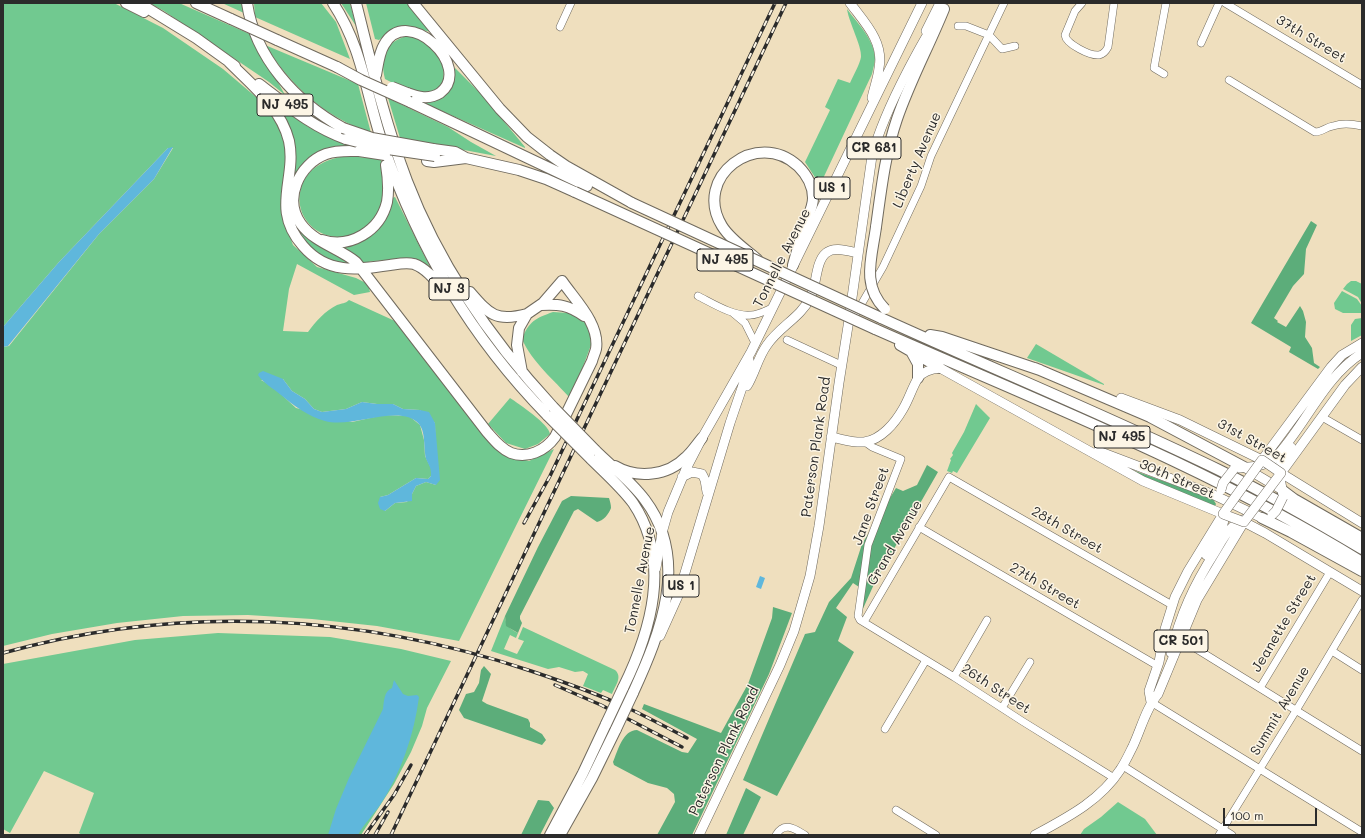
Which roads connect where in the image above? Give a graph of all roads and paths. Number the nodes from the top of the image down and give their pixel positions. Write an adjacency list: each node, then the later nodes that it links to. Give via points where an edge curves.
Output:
1 (126, 3): 18 (highway)
2 (138, 3): 18 (highway)
3 (196, 3): 29 (highway, NJ 495, bridge, via 361,80)
4 (247, 3): 33 (highway, bridge, via 252,26 260,45 282,78 308,105 343,128)
5 (333, 3): 32 (highway, NJ 3, via 356,50)
6 (356, 3): 26 (highway, NJ 3)
7 (413, 3): 35 (highway, via 511,121)
8 (571, 3): 19 (street)
9 (850, 3): 30 (main road, via 874,36 880,51 879,68)
10 (922, 3): 30 (main road, Tonnelle Avenue / US 1)
11 (1004, 3): 21 (street, Liberty Avenue)
12 (1082, 3): 13 (street, via 1075,12 1065,35 1066,39 1074,46 1096,55 1108,47)
13 (1114, 3)
14 (1166, 3): 25 (street, via 1154,68)
15 (1219, 3): 22 (street)
16 (1225, 3): 28 (street, 37th Street)
17 (944, 5): 37 (main road, Paterson Plank Road / CR 681, via 892,101 875,144); 48 (highway, bridge, via 895,124 887,157 870,280)
18 (177, 26): 24 (highway, NJ 495)
19 (560, 26)
20 (958, 26): 21 (street, via 966,26)
21 (989, 35): 23 (street, via 1002,49); 52 (street, Liberty Avenue, via 931,156 921,186 883,267)
22 (1201, 43)
23 (1014, 46)
24 (229, 62): 33 (highway, NJ 495, bridge, via 302,117 324,130 380,148); 40 (highway, via 261,93 274,109 286,132 290,155 286,210 297,239 309,252 325,263)
25 (1164, 74)
26 (376, 78): 29 (highway, via 382,50 391,36 405,32 422,35 433,42 443,54 448,68 448,80 442,90 432,97); 41 (highway, NJ 3, via 388,127 407,181)
27 (1229, 80): 31 (street, via 1315,132 1336,125)
28 (1362, 85)
29 (409, 98): 35 (highway, NJ 495)
30 (869, 111): 39 (main road, Tonnelle Avenue / US 1)
31 (1362, 126)
32 (382, 143): 36 (highway, via 388,188 386,203 379,220 366,234 348,242 330,242); 50 (highway, NJ 3, via 422,238)
33 (432, 155): 34 (highway, NJ 495, via 454,159); 34 (highway, via 455,152); 36 (highway, bridge, via 341,151 319,158 306,168 298,180 293,198 300,223)
34 (466, 158): 53 (highway, NJ 495, bridge, via 509,167 558,184)
35 (564, 170): 38 (highway, NJ 495, bridge, via 601,192 632,203)
36 (316, 238): 40 (highway, via 352,259)
37 (858, 253): 52 (main road, Paterson Plank Road / CR 681); 69 (main road, via 834,249 824,255 808,303 767,344)
38 (762, 264): 39 (highway, bridge, via 724,228 719,220 715,200 716,188 727,168 742,157 770,152 792,161 802,170 813,195 812,206); 48 (highway, NJ 495, bridge)
39 (793, 265): 46 (main road, Tonnelle Avenue / US 1)
40 (361, 270): 50 (highway, via 407,263 418,266 430,274); 51 (highway, via 487,432 497,443 516,454 532,454 543,449 558,432 596,350)
41 (450, 270): 49 (highway, via 491,314 506,318); 66 (highway, NJ 3, via 481,319)
42 (560, 284): 44 (highway); 45 (highway, via 556,298); 51 (highway)
43 (698, 296): 47 (street)
44 (540, 305): 45 (highway); 49 (highway)
45 (562, 306): 51 (highway, via 575,310)
46 (772, 308): 47 (street, via 751,315); 56 (main road, Tonnelle Avenue / US 1)
47 (729, 311): 56 (street, via 745,323)
48 (883, 313): 54 (highway, NJ 495, via 901,327)
49 (527, 314): 66 (highway, via 519,328 517,340)
50 (467, 318): 76 (highway, NJ 3, bridge, via 516,382 548,416)
51 (591, 321)
52 (848, 326): 62 (main road, Paterson Plank Road / CR 681)
53 (875, 328): 59 (highway); 94 (highway, NJ 495, via 1203,474 1278,513)
54 (913, 332): 65 (highway, via 942,337); 93 (highway, NJ 495, via 1219,470)
55 (787, 340): 62 (street)
56 (755, 343): 58 (main road, Tonnelle Avenue / US 1)
57 (1362, 343): 78 (main road, CR 501, via 1342,355 1331,367)
58 (751, 352): 69 (main road, Tonnelle Avenue / US 1); 72 (main road, Tonnelle Avenue / US 1)
59 (912, 353): 64 (highway); 67 (highway, via 918,364)
60 (1362, 353): 79 (main road, via 1334,378 1275,458 1261,466)
61 (1362, 359): 83 (main road, via 1340,379 1282,459 1278,474)
62 (841, 365): 71 (main road, Paterson Plank Road / CR 681)
63 (1362, 367): 70 (main road, CR 501, via 1345,385)
64 (940, 368): 67 (main road, via 928,370); 73 (main road, 30th Street)
65 (1035, 368): 68 (highway); 79 (highway, via 1150,417)
66 (522, 372): 76 (highway, NJ 3, bridge)
67 (918, 378): 75 (main road, via 903,410 894,422 878,437)
68 (1121, 398): 78 (main road, 31st Street, via 1180,420)
69 (737, 402): 85 (main road, Tonnelle Avenue / US 1)
70 (1322, 417): 74 (street); 80 (main road, CR 501)
71 (831, 436): 75 (main road); 128 (main road, Paterson Plank Road / CR 681, via 810,576 794,631 770,688)
72 (702, 438): 77 (highway, via 681,461 671,468 655,473 628,472); 82 (main road, Tonnelle Avenue / US 1)
73 (1067, 438): 84 (main road, via 1129,464); 86 (main road, 30th Street, via 1143,481)
74 (1362, 440)
75 (865, 442): 102 (street, Jane Street, via 901,459 868,545 858,616)
76 (593, 454): 77 (highway, NJ 3); 97 (highway, NJ 3, via 638,512 651,543)
77 (603, 458): 91 (highway, NJ 3, via 644,499 657,519)
78 (1262, 460): 80 (main road, 31st Street, bridge); 86 (main road, CR 501, bridge)
79 (1244, 467): 83 (main road); 84 (main road, bridge, via 1234,469 1223,483)
80 (1281, 473): 88 (main road, CR 501, bridge); 89 (main road, 31st Street)
81 (949, 477): 90 (street, Grand Avenue); 100 (street, 28th Street)
82 (682, 478): 85 (main road, via 692,472 702,474); 91 (main road, Tonnelle Avenue / US 1)
83 (1282, 493): 87 (main road, bridge, via 1276,510); 92 (highway)
84 (1221, 494): 87 (main road); 108 (main road, via 1226,508 1223,524 1185,591)
85 (707, 497): 105 (main road, Tonnelle Avenue / US 1, via 678,596)
86 (1223, 514): 88 (main road, 30th Street, bridge); 100 (main road, CR 501, via 1188,572)
87 (1267, 517): 95 (highway); 109 (main road, via 1248,518 1228,530 1186,604 1175,636)
88 (1244, 522): 96 (main road, 30th Street); 103 (main road, CR 501, via 1202,591)
89 (1362, 523)
90 (919, 527): 102 (street, Grand Avenue); 108 (street, 27th Street)
91 (662, 533): 97 (main road, Tonnelle Avenue / US 1); 105 (highway, NJ 3, via 668,567 668,591)
92 (1362, 538)
93 (1362, 549)
94 (1362, 562)
95 (1362, 571)
96 (1330, 572): 98 (main road, 30th Street); 112 (street, Jeanette Street)
97 (655, 574): 120 (highway, Tonnelle Avenue / US 1, bridge, via 651,608 643,641 606,724)
98 (1362, 591)
99 (1362, 600): 104 (street, Summit Avenue)
100 (1172, 606): 108 (main road, CR 501)
101 (987, 620): 111 (street)
102 (864, 622): 106 (street, 26th Street)
103 (1182, 640): 109 (main road, CR 501); 112 (street)
104 (1332, 650): 110 (street); 115 (street, Summit Avenue)
105 (650, 656): 120 (highway, Tonnelle Avenue / US 1, bridge, via 616,729)
106 (926, 660): 111 (street, 26th Street); 116 (street)
107 (1030, 662): 114 (street)
108 (1158, 664): 113 (main road, CR 501, via 1149,691)
109 (1168, 670): 113 (main road, CR 501, via 1158,694)
110 (1362, 670)
111 (954, 677): 114 (street, 26th Street)
112 (1260, 688): 115 (street)
113 (1151, 702): 118 (main road, CR 501); 119 (street)
114 (1002, 708): 121 (street, 26th Street)
115 (1296, 710): 117 (street); 119 (street, Summit Avenue)
116 (885, 729)
117 (1362, 751)
118 (1123, 766): 121 (main road, CR 501); 124 (street)
119 (1260, 769): 124 (street, Summit Avenue); 125 (street)
120 (587, 775): 123 (highway, Tonnelle Avenue / US 1)
121 (1114, 778): 132 (main road, CR 501, via 1082,808)
122 (896, 810): 131 (street)
123 (568, 812): 126 (highway, Tonnelle Avenue / US 1); 127 (highway, Tonnelle Avenue / US 1)
124 (1221, 832): 133 (street)
125 (1362, 832)
126 (550, 835)
127 (560, 835)
128 (698, 835)
129 (776, 835): 130 (street, via 783,827 790,827)
130 (805, 835)
131 (936, 835)
132 (1035, 835)
133 (1232, 835)

